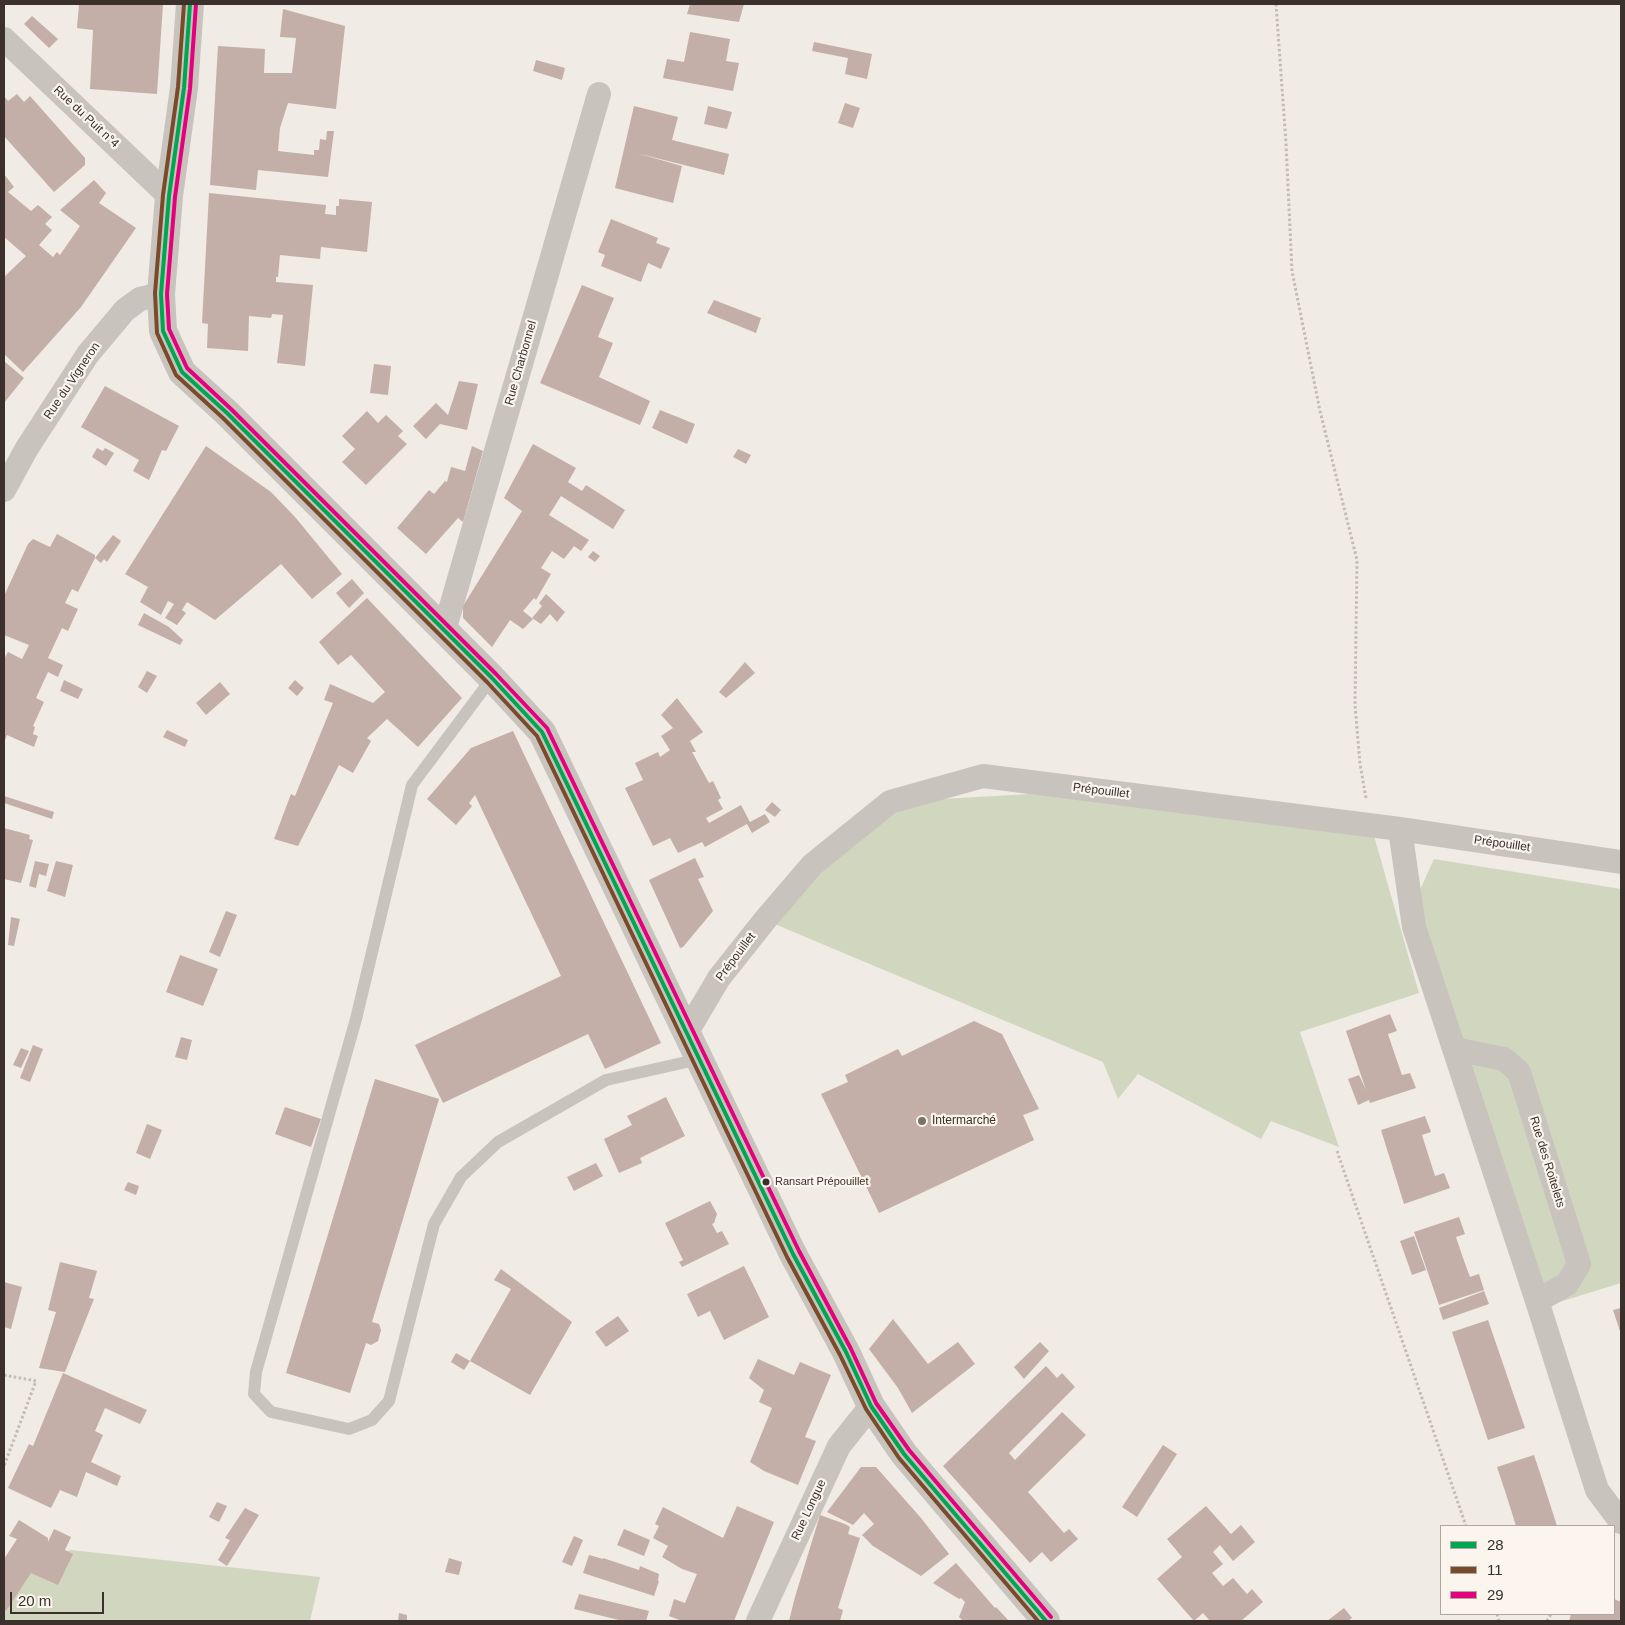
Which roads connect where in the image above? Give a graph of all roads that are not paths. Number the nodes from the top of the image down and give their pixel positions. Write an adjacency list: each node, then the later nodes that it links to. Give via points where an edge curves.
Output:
1 (190, 4): 4 (street, via 184,88)
2 (4, 39): 4 (street, Rue du Puit n°4)
3 (599, 94): 7 (street, Rue Charbonnel)
4 (169, 196): 5 (street)
5 (161, 294): 6 (street, Rue du Vigneron, via 140,299 126,310 88,354 27,448); 7 (street, via 163,331 182,372)
6 (4, 490)
7 (444, 631): 8 (street)
8 (492, 678): 11 (street, via 542,732); 13 (lane, via 412,785 356,1019 256,1372 254,1394 272,1412 349,1429 372,1420 389,1401 434,1224 461,1177 498,1142 606,1080)
9 (1400, 829): 10 (street, Prépouillet); 11 (street, Prépouillet, via 983,776 890,802 812,865 719,978); 12 (street, via 1414,928)
10 (1621, 862)
11 (687, 1032): 13 (street)
12 (1454, 1049): 14 (street); 14 (street, Rue des Roitelets, via 1504,1060 1519,1072 1579,1264 1567,1284)
13 (700, 1059): 15 (street)
14 (1537, 1301): 16 (street, via 1597,1490)
15 (871, 1406): 17 (street, Rue Longue, via 839,1446); 18 (street, via 904,1454)
16 (1621, 1522)
17 (758, 1621)
18 (1046, 1621)

